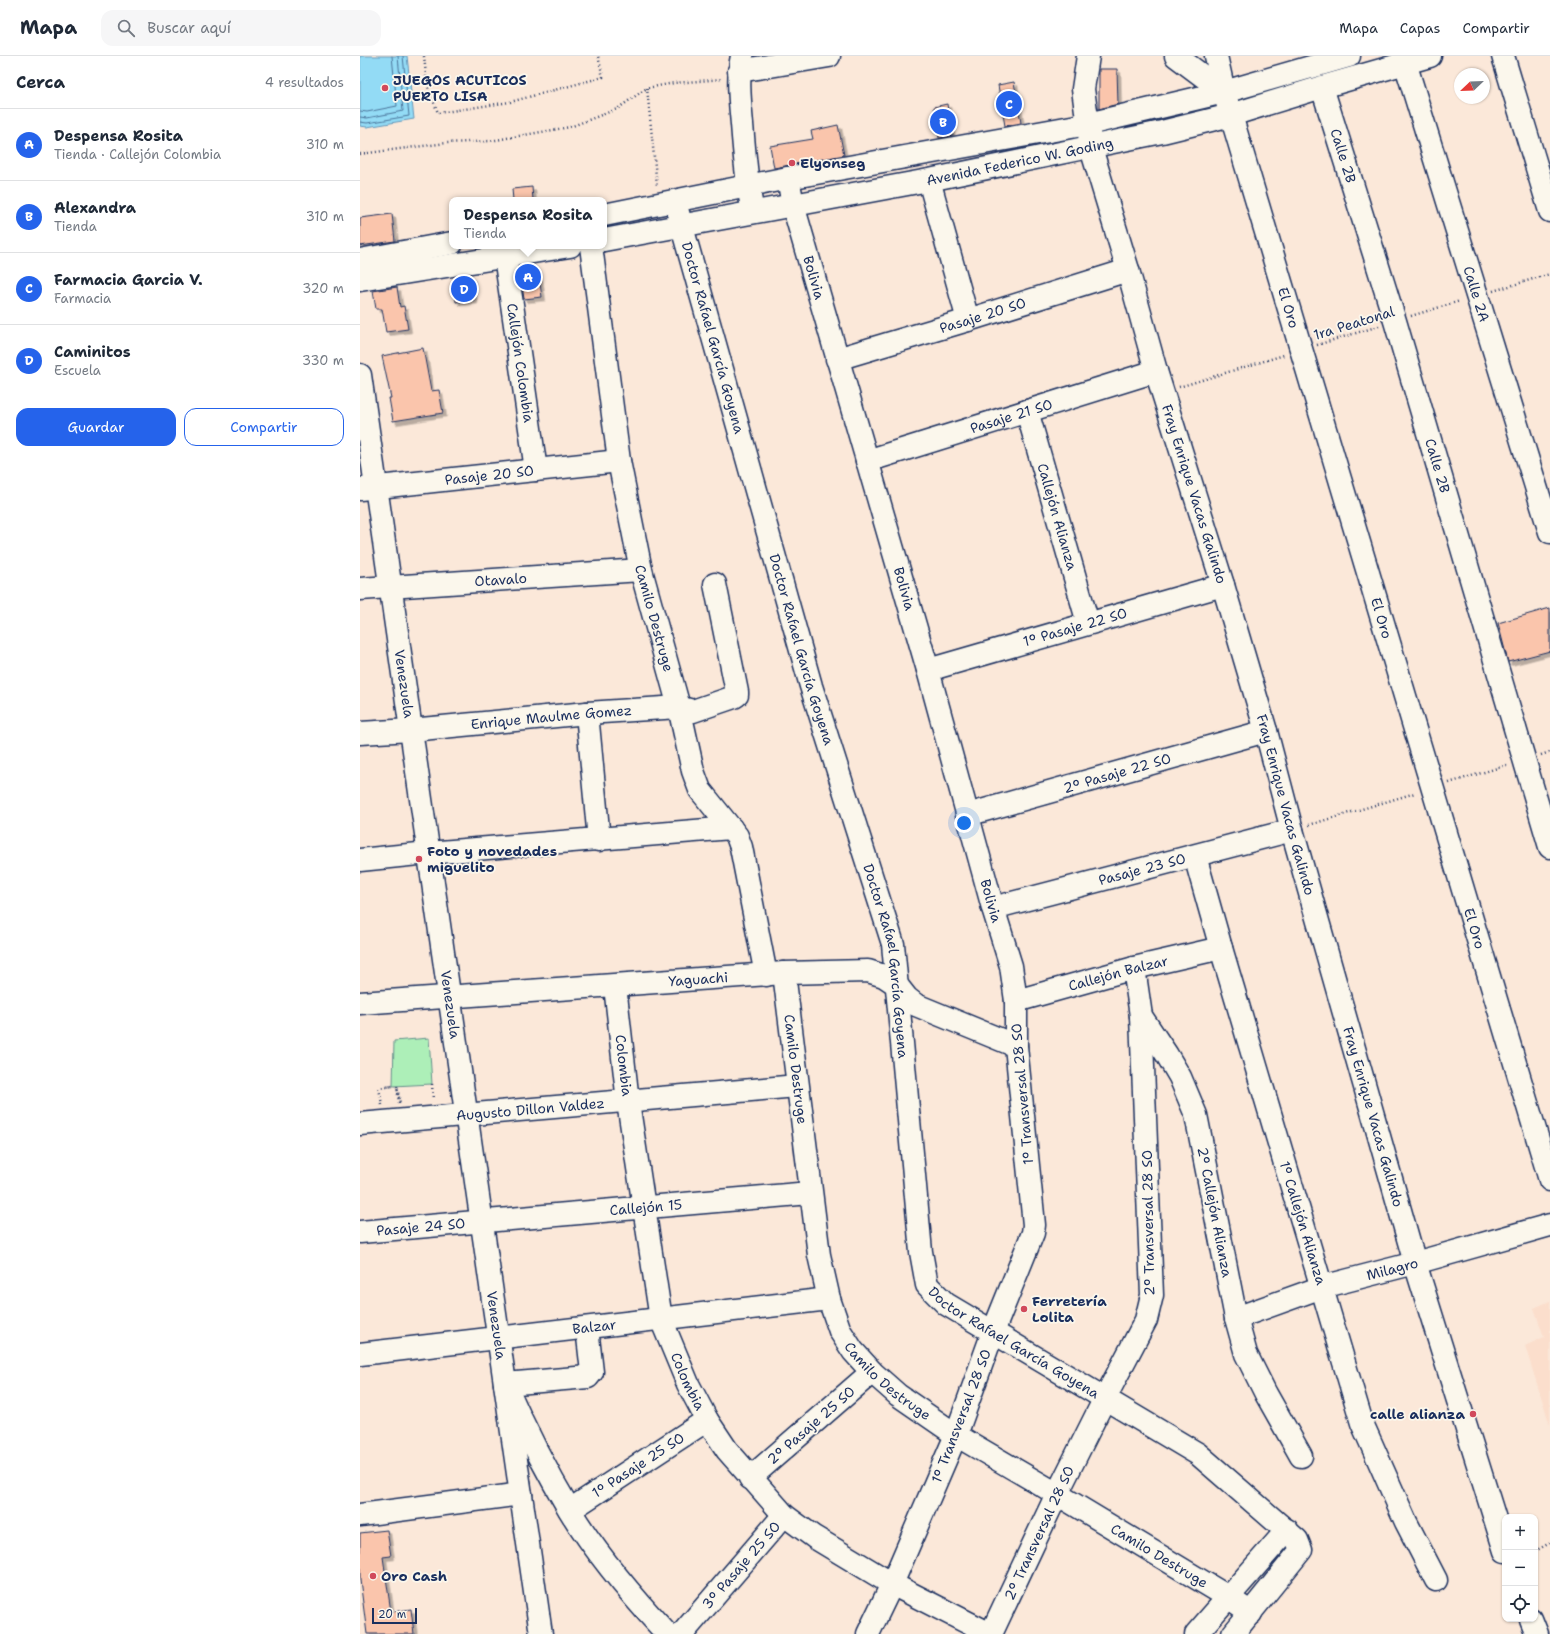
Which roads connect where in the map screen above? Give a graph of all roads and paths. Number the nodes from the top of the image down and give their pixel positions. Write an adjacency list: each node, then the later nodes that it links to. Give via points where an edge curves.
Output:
1 (424, 56): 2 (path, via 427,84 438,113 510,102 603,77)
2 (598, 56)
3 (829, 56): 11 (street)
4 (1088, 56): 16 (street, Fray Enrique Vacas Galindo, via 1084,89)
5 (1176, 56): 14 (street)
6 (1216, 56): 14 (street, El Oro)
7 (1349, 56): 14 (street, Avenida Federico W. Goding)
8 (1430, 56): 10 (street, Avenida Federico W. Goding)
9 (1503, 56): 24 (street)
10 (1404, 60): 12 (street, Avenida Federico W. Goding); 37 (street, Calle 2A)
11 (740, 68): 13 (path); 21 (street)
12 (1322, 87): 15 (street, Avenida Federico W. Goding); 39 (street, Calle 2B)
13 (647, 88): 18 (path, via 617,109 570,127 490,141); 22 (path)
14 (1224, 92): 15 (street, El Oro); 16 (street, Avenida Federico W. Goding)
15 (1231, 115): 17 (street, Avenida Federico W. Goding); 40 (street, El Oro)
16 (1088, 124): 17 (street, Fray Enrique Vacas Galindo); 19 (street, Avenida Federico W. Goding)
17 (1091, 148): 20 (street, Avenida Federico W. Goding); 34 (street, Fray Enrique Vacas Galindo)
18 (360, 154)
19 (788, 178): 21 (street, Avenida Federico W. Goding); 23 (street, Bolivia)
20 (929, 180): 23 (street, Avenida Federico W. Goding); 38 (street)
21 (748, 187): 22 (street, Avenida Federico W. Goding); 25 (street)
22 (667, 203): 26 (street, Avenida Federico W. Goding); 27 (street, Doctor Rafael García Goyena)
23 (794, 205): 25 (street, Avenida Federico W. Goding); 41 (street, Bolivia)
24 (1550, 211)
25 (752, 212): 27 (street, Avenida Federico W. Goding)
26 (607, 214)
27 (682, 227): 28 (street, Avenida Federico W. Goding); 72 (street, Doctor Rafael García Goyena, via 811,686)
28 (607, 240)
29 (449, 244): 33 (street)
30 (550, 249): 32 (street)
31 (591, 249): 46 (street, Camilo Destruge)
32 (505, 256): 36 (street); 48 (street, Callejón Colombia)
33 (360, 260)
34 (1128, 270): 38 (street, Pasaje 20 SO); 42 (street, Fray Enrique Vacas Galindo)
35 (1550, 274): 37 (path, 1ra Peatonal)
36 (360, 280)
37 (1477, 296): 39 (path, 1ra Peatonal); 50 (street, Calle 2A)
38 (968, 320): 41 (street, Pasaje 20 SO)
39 (1395, 321): 40 (path, 1ra Peatonal); 67 (street, Calle 2B)
40 (1301, 350): 44 (path, 1ra Peatonal); 94 (street, El Oro)
41 (838, 360): 47 (street, Bolivia)
42 (1156, 371): 44 (street, Fray Enrique Vacas Galindo); 45 (street, Pasaje 21 SO)
43 (360, 375): 49 (street, Venezuela)
44 (1163, 392): 53 (street, Fray Enrique Vacas Galindo)
45 (1027, 411): 47 (street, Pasaje 21 SO); 56 (street, Callejón Alianza)
46 (619, 461): 48 (street, Pasaje 20 SO); 51 (street, Camilo Destruge)
47 (867, 461): 57 (street, Bolivia)
48 (536, 470): 49 (street, Pasaje 20 SO)
49 (368, 488): 54 (street, Venezuela)
50 (1550, 532)
51 (641, 570): 54 (street, Otavalo); 58 (street, Camilo Destruge)
52 (715, 584): 58 (street, Enrique Maulme Gomez, via 737,695 693,711)
53 (1223, 585): 56 (street, 1º Pasaje 22 SO); 61 (street, Fray Enrique Vacas Galindo)
54 (390, 588): 55 (street, Otavalo); 60 (street, Venezuela)
55 (360, 589)
56 (1088, 623): 57 (street, 1º Pasaje 22 SO)
57 (928, 670): 63 (street, Bolivia)
58 (679, 708): 59 (street, Enrique Maulme Gomez); 64 (street, Camilo Destruge, via 693,771 700,790)
59 (587, 713): 60 (street, Enrique Maulme Gomez); 66 (street)
60 (411, 730): 62 (street, Enrique Maulme Gomez); 68 (street, Venezuela)
61 (1266, 731): 63 (street, 2º Pasaje 22 SO); 65 (street, Fray Enrique Vacas Galindo)
62 (360, 733)
63 (968, 815): 71 (street, Bolivia)
64 (731, 828): 66 (street); 76 (street, Camilo Destruge, via 741,847)
65 (1292, 830): 69 (street, Pasaje 23 SO); 100 (street, Fray Enrique Vacas Galindo)
66 (599, 840): 68 (street)
67 (1550, 847)
68 (428, 852): 70 (street); 79 (street, Venezuela)
69 (1195, 856): 71 (street, Pasaje 23 SO); 73 (street, 1º Callejón Alianza)
70 (360, 860)
71 (993, 908): 80 (street, Bolivia, via 1011,966)
72 (893, 944): 75 (street, via 887,956); 77 (street, Doctor Rafael García Goyena)
73 (1221, 948): 74 (street, Callejón Balzar); 101 (street, 1º Callejón Alianza)
74 (1134, 968): 80 (street, Callejón Balzar); 82 (street, 2º Callejón Alianza)
75 (868, 971): 76 (street, Yaguachi); 77 (street, Yaguachi, via 884,976)
76 (775, 974): 78 (street, Yaguachi); 85 (street, Camilo Destruge)
77 (896, 984): 83 (street, Yaguachi, via 916,1005); 106 (street, Doctor Rafael García Goyena, via 921,1252 927,1285 946,1304)
78 (615, 986): 79 (street, Yaguachi); 88 (street, Colombia)
79 (449, 997): 81 (street, Yaguachi); 92 (street, Venezuela)
80 (1016, 1001): 83 (street, 1º Transversal 28 SO)
81 (360, 1003)
82 (1141, 1016): 103 (street, 2º Callejón Alianza, via 1180,1077 1196,1116); 111 (street, 2º Transversal 28 SO, via 1152,1295 1146,1320)
83 (1016, 1046): 106 (street, 1º Transversal 28 SO, via 1034,1225)
84 (432, 1084): 87 (path)
85 (797, 1086): 88 (street, Augusto Dillon Valdez); 95 (street, Camilo Destruge)
86 (385, 1087): 90 (path, via 393,1086 379,1088 382,1107)
87 (433, 1102)
88 (628, 1102): 92 (street, Augusto Dillon Valdez); 96 (street, Colombia)
89 (407, 1104): 91 (path, via 400,1104 397,1086)
90 (388, 1107)
91 (399, 1107)
92 (466, 1115): 93 (street, Augusto Dillon Valdez); 97 (street, Venezuela)
93 (360, 1124)
94 (1550, 1180)
95 (810, 1193): 96 (street, Callejón 15); 102 (street, Camilo Destruge, via 819,1255)
96 (644, 1208): 97 (street, Callejón 15); 104 (street, Colombia)
97 (482, 1222): 99 (street, Pasaje 24 SO); 107 (street, Venezuela)
98 (1550, 1225): 100 (street, Milagro)
99 (360, 1232)
100 (1415, 1263): 101 (street, Milagro); 123 (street, Fray Enrique Vacas Galindo)
101 (1322, 1287): 103 (street, Milagro); 125 (street, 1º Callejón Alianza, via 1362,1423 1406,1522)
102 (829, 1299): 104 (street, Balzar); 109 (street, Camilo Destruge, via 840,1331 853,1351)
103 (1236, 1318): 114 (street, 2º Callejón Alianza, via 1246,1354)
104 (661, 1319): 105 (street, Balzar); 112 (street, Colombia, via 688,1384)
105 (587, 1328): 107 (street, Balzar); 110 (street, via 592,1372 588,1377)
106 (993, 1332): 111 (street, Doctor Rafael García Goyena); 113 (street, 1º Transversal 28 SO)
107 (498, 1338): 108 (street, Balzar); 110 (street, Venezuela)
108 (360, 1354)
109 (872, 1372): 113 (street, Camilo Destruge, via 898,1395); 115 (street, 2º Pasaje 25 SO)
110 (504, 1384): 116 (street, Venezuela); 118 (street, via 534,1449)
111 (1105, 1398): 117 (street, 2º Transversal 28 SO); 121 (street, Doctor Rafael García Goyena, via 1198,1454)
112 (707, 1420): 115 (street, Colombia); 118 (street, 1º Pasaje 25 SO)
113 (956, 1436): 117 (street, Camilo Destruge); 126 (street, 1º Transversal 28 SO)
114 (1301, 1456)
115 (750, 1478): 120 (street, Colombia)
116 (521, 1494): 119 (street); 130 (street, Venezuela)
117 (1057, 1494): 127 (street, Camilo Destruge); 134 (street, 2º Transversal 28 SO)
118 (570, 1510): 131 (street, via 602,1557)
119 (360, 1515)
120 (784, 1515): 126 (street, Colombia, via 814,1537); 132 (street, 3º Pasaje 25 SO)
121 (1287, 1530): 127 (street); 128 (street, Doctor Rafael García Goyena, via 1298,1540 1301,1550)
122 (1550, 1543): 124 (path)
123 (1505, 1550)
124 (1537, 1550)
125 (1436, 1580)
126 (892, 1584): 133 (street, 1º Transversal 28 SO); 134 (street, Colombia)
127 (1228, 1597): 128 (street, Camilo Destruge); 135 (street)
128 (1251, 1613): 136 (street)
129 (1532, 1622): 137 (street)
130 (541, 1634)
131 (667, 1634)
132 (682, 1634)
133 (868, 1634)
134 (991, 1634)
135 (1196, 1634)
136 (1233, 1634)
137 (1537, 1634)

